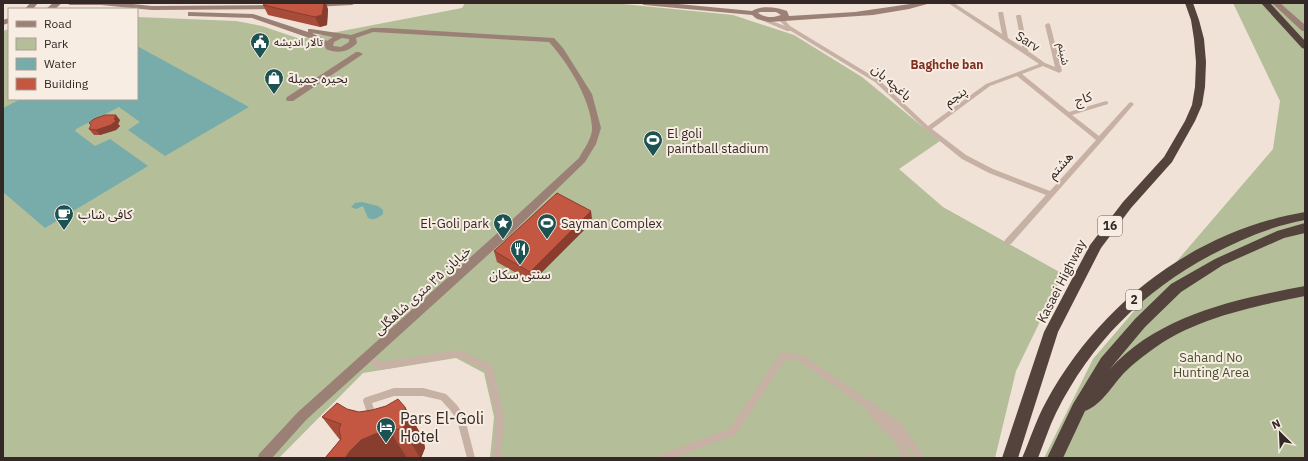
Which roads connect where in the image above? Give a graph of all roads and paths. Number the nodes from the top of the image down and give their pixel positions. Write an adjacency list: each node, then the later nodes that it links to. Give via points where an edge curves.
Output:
1 (70, 3): 2 (street)
2 (101, 3): 15 (street)
3 (125, 3): 15 (street)
4 (338, 3): 5 (street); 12 (street)
5 (352, 3)
6 (644, 3): 13 (street)
7 (927, 3): 20 (street, via 868,13)
8 (950, 3): 29 (street, Sarv)
9 (1189, 3): 58 (highway, Kasaei Highway / 16, via 1199,39 1201,62 1197,105 1168,159 1096,245 1051,332)
10 (1265, 3): 23 (highway)
11 (1276, 3): 25 (street)
12 (307, 5)
13 (688, 5): 18 (street)
14 (283, 6): 16 (street)
15 (134, 7): 16 (street); 19 (street)
16 (260, 8): 19 (street)
17 (1001, 12): 29 (street)
18 (756, 15): 20 (street, via 756,11 760,10 777,10); 26 (street, via 768,23)
19 (253, 16): 22 (street)
20 (782, 16): 26 (street, via 788,27)
21 (1019, 16): 33 (street)
22 (266, 19): 27 (street, via 276,19 318,33); 31 (street, via 315,37)
23 (1282, 22): 30 (highway); 32 (highway)
24 (1048, 25): 35 (street, شبنم, via 1059,71)
25 (1305, 29)
26 (799, 34): 41 (street, باغچه بان, via 877,81)
27 (341, 36): 28 (street); 31 (street, via 334,38)
28 (352, 37): 31 (street, via 353,43 345,48 334,49); 48 (street, خیابان ۳۵ متری شاهگلی, via 372,30 386,30 551,40 588,94 597,128 592,144 582,160)
29 (1005, 39): 33 (street, Sarv)
30 (1305, 41)
31 (329, 45)
32 (1305, 46)
33 (1025, 52): 35 (street, Sarv)
34 (359, 54): 37 (street)
35 (1043, 64): 36 (street, Sarv)
36 (1018, 74): 40 (street); 41 (street, پنجم, via 988,85)
37 (290, 99)
38 (1106, 102): 40 (street, کاج)
39 (1131, 104): 42 (street, هشتم)
40 (1068, 114): 42 (street)
41 (928, 129): 43 (street, باغچه بان, via 964,156 991,171)
42 (1100, 140): 43 (street, هشتم)
43 (1051, 194): 46 (street, هشتم)
44 (1305, 216): 59 (highway, 2, via 1269,224 1214,247 1167,275 1130,303 1076,365 1053,403)
45 (1305, 228): 50 (highway, 2, via 1281,234 1219,262 1176,288 1140,323 1106,362)
46 (1008, 242)
47 (1305, 291): 50 (highway, via 1230,307 1167,333 1126,362 1093,399)
48 (367, 357): 52 (street, خیابان ۳۵ متری شاهگلی, via 302,416); 54 (street, via 380,366 459,353 489,368 500,417)
49 (863, 403): 55 (street, via 800,357 783,356 732,432); 56 (street, via 899,440); 57 (street, via 898,426)
50 (1078, 409): 60 (highway, 2)
51 (379, 424): 53 (street, via 374,419 367,401 394,392 423,392 443,397 462,418)
52 (264, 458)
53 (471, 458)
54 (497, 458)
55 (662, 458)
56 (906, 458)
57 (921, 458)
58 (1010, 458)
59 (1030, 458)
60 (1055, 458)

